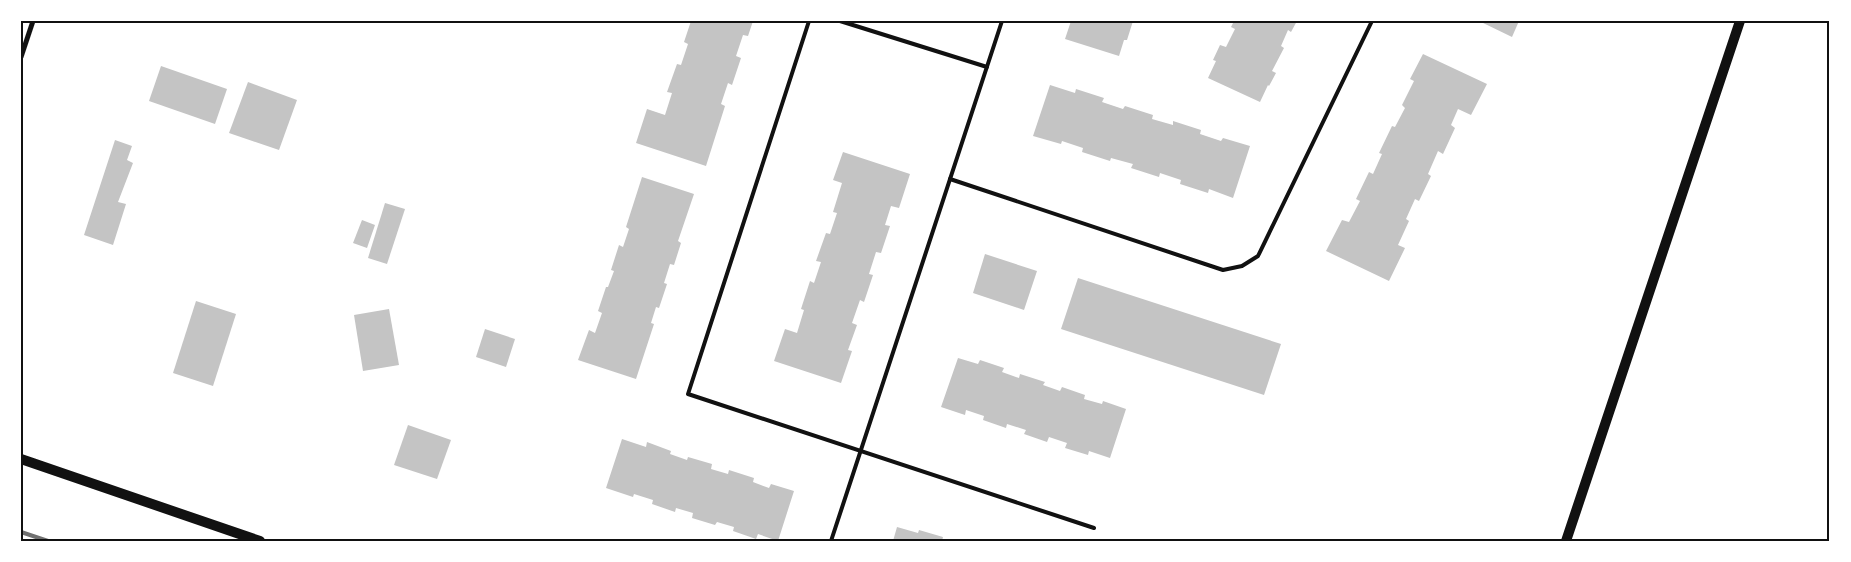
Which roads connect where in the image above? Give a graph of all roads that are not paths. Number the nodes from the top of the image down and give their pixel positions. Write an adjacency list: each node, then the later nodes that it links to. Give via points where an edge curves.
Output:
1 (33, 21): 7 (street)
2 (809, 21): 10 (lane, via 688,394)
3 (840, 21): 8 (lane)
4 (1002, 21): 8 (lane)
5 (1372, 21): 9 (lane, via 1258,256 1242,266 1223,270)
6 (1740, 21): 15 (main road)
7 (21, 57)
8 (987, 67): 9 (lane)
9 (950, 179): 10 (lane)
10 (861, 450): 12 (lane); 14 (lane)
11 (21, 459): 13 (main road)
12 (1094, 528)
13 (260, 541)
14 (831, 541)
15 (1566, 541)

